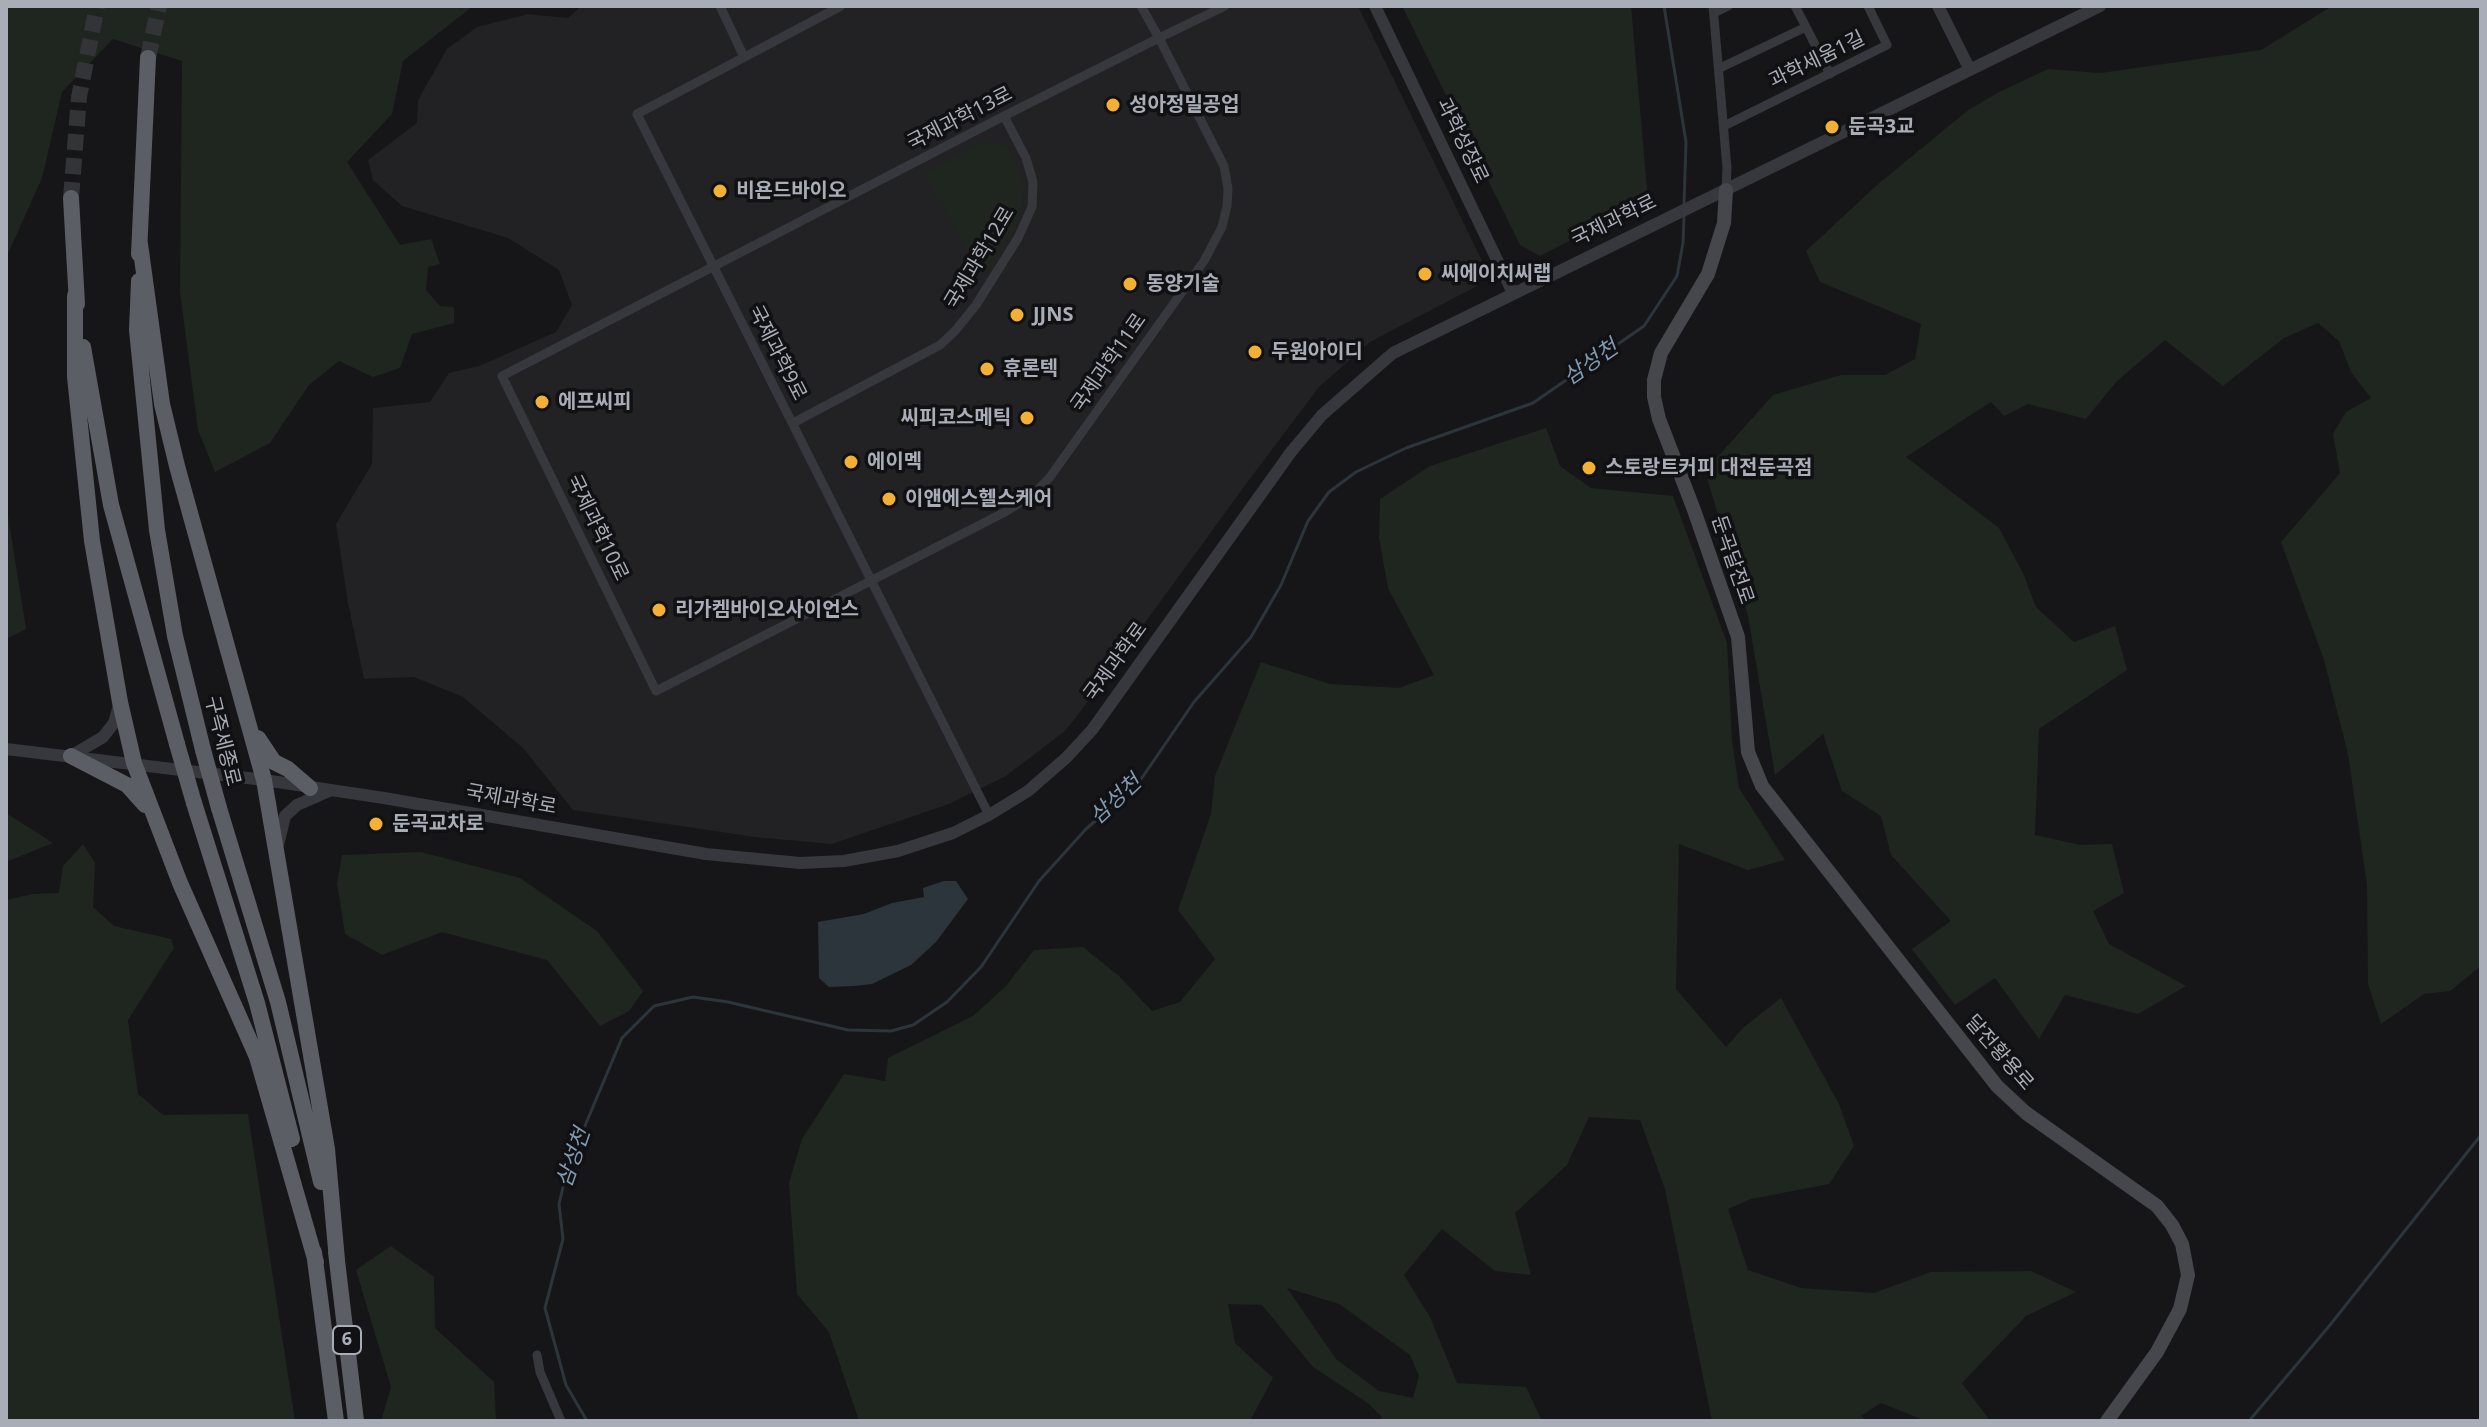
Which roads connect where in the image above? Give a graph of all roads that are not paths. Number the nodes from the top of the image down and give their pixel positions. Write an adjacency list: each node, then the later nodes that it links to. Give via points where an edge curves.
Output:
1 (720, 6): 14 (street)
2 (841, 6): 14 (street, 국제과학9로)
3 (1141, 6): 13 (street)
4 (1225, 6): 13 (street, 국제과학13로)
5 (1375, 6): 25 (street, 과학성장로)
6 (1728, 6): 11 (street)
7 (1795, 6): 12 (street)
8 (1868, 6): 18 (street, 과학세움1길, via 1887,45)
9 (1938, 6): 17 (street)
10 (2100, 6): 17 (street, 국제과학로)
11 (1713, 10): 16 (street)
12 (1806, 27): 16 (street); 18 (street)
13 (1159, 38): 19 (street, 국제과학13로); 28 (street, 국제과학11로, via 1224,166 1227,206 1214,245 1034,494)
14 (744, 57): 24 (street, 국제과학9로, via 637,114)
15 (148, 58): 23 (highway, 구즉세종로)
16 (1720, 68): 20 (street)
17 (1970, 70): 21 (street, 국제과학로)
18 (1830, 74): 20 (street, 과학세움1길)
19 (1004, 116): 24 (street, 국제과학13로); 27 (street, 국제과학12로, via 1026,158 1033,182 1032,207 976,305 940,345)
20 (1724, 126): 21 (street)
21 (1726, 190): 25 (street, 국제과학로); 31 (main road, 둔곡달전로, via 1724,223 1708,274 1661,353 1654,397 1738,637)
22 (71, 198): 26 (highway)
23 (140, 244): 30 (highway, via 162,404); 41 (highway, 구즉세종로, bridge, via 137,330 157,530 175,636 219,808 278,1002)
24 (714, 267): 27 (street, 국제과학9로); 28 (street, 국제과학10로, via 502,376 656,691)
25 (1513, 293): 39 (street, 국제과학로, via 1393,353 1322,415 1092,730 1028,791)
26 (75, 296): 29 (highway, via 83,469); 42 (highway, bridge, via 111,505 194,803 257,1003)
27 (793, 423): 28 (street, 국제과학9로)
28 (872, 580): 39 (street, 국제과학9로)
29 (120, 702): 33 (street, via 103,737); 34 (highway)
30 (248, 722): 35 (highway); 36 (highway, via 274,762)
31 (1745, 724): 47 (main road, 달전황용로, via 1748,752 1762,786 1997,1086 2026,1113 2157,1206 2182,1244 2188,1275 2180,1309 2157,1352)
32 (6, 749): 33 (street, 국제과학로)
33 (71, 756): 34 (street, 국제과학로); 38 (highway, via 127,785)
34 (134, 763): 35 (street, 국제과학로); 38 (highway)
35 (264, 780): 36 (street, 국제과학로); 40 (highway)
36 (310, 788): 37 (street, 국제과학로)
37 (329, 791): 39 (street, 국제과학로, via 706,854 800,863 898,851); 40 (street, via 285,816)
38 (152, 814): 42 (highway, via 257,1057)
39 (989, 815)
40 (277, 853): 41 (highway, via 327,1149)
41 (337, 1260): 45 (highway, 구즉세종로 / 6)
42 (316, 1262): 44 (highway, 6)
43 (537, 1355): 46 (street)
44 (336, 1421)
45 (356, 1421)
46 (561, 1421)
47 (2107, 1421)

